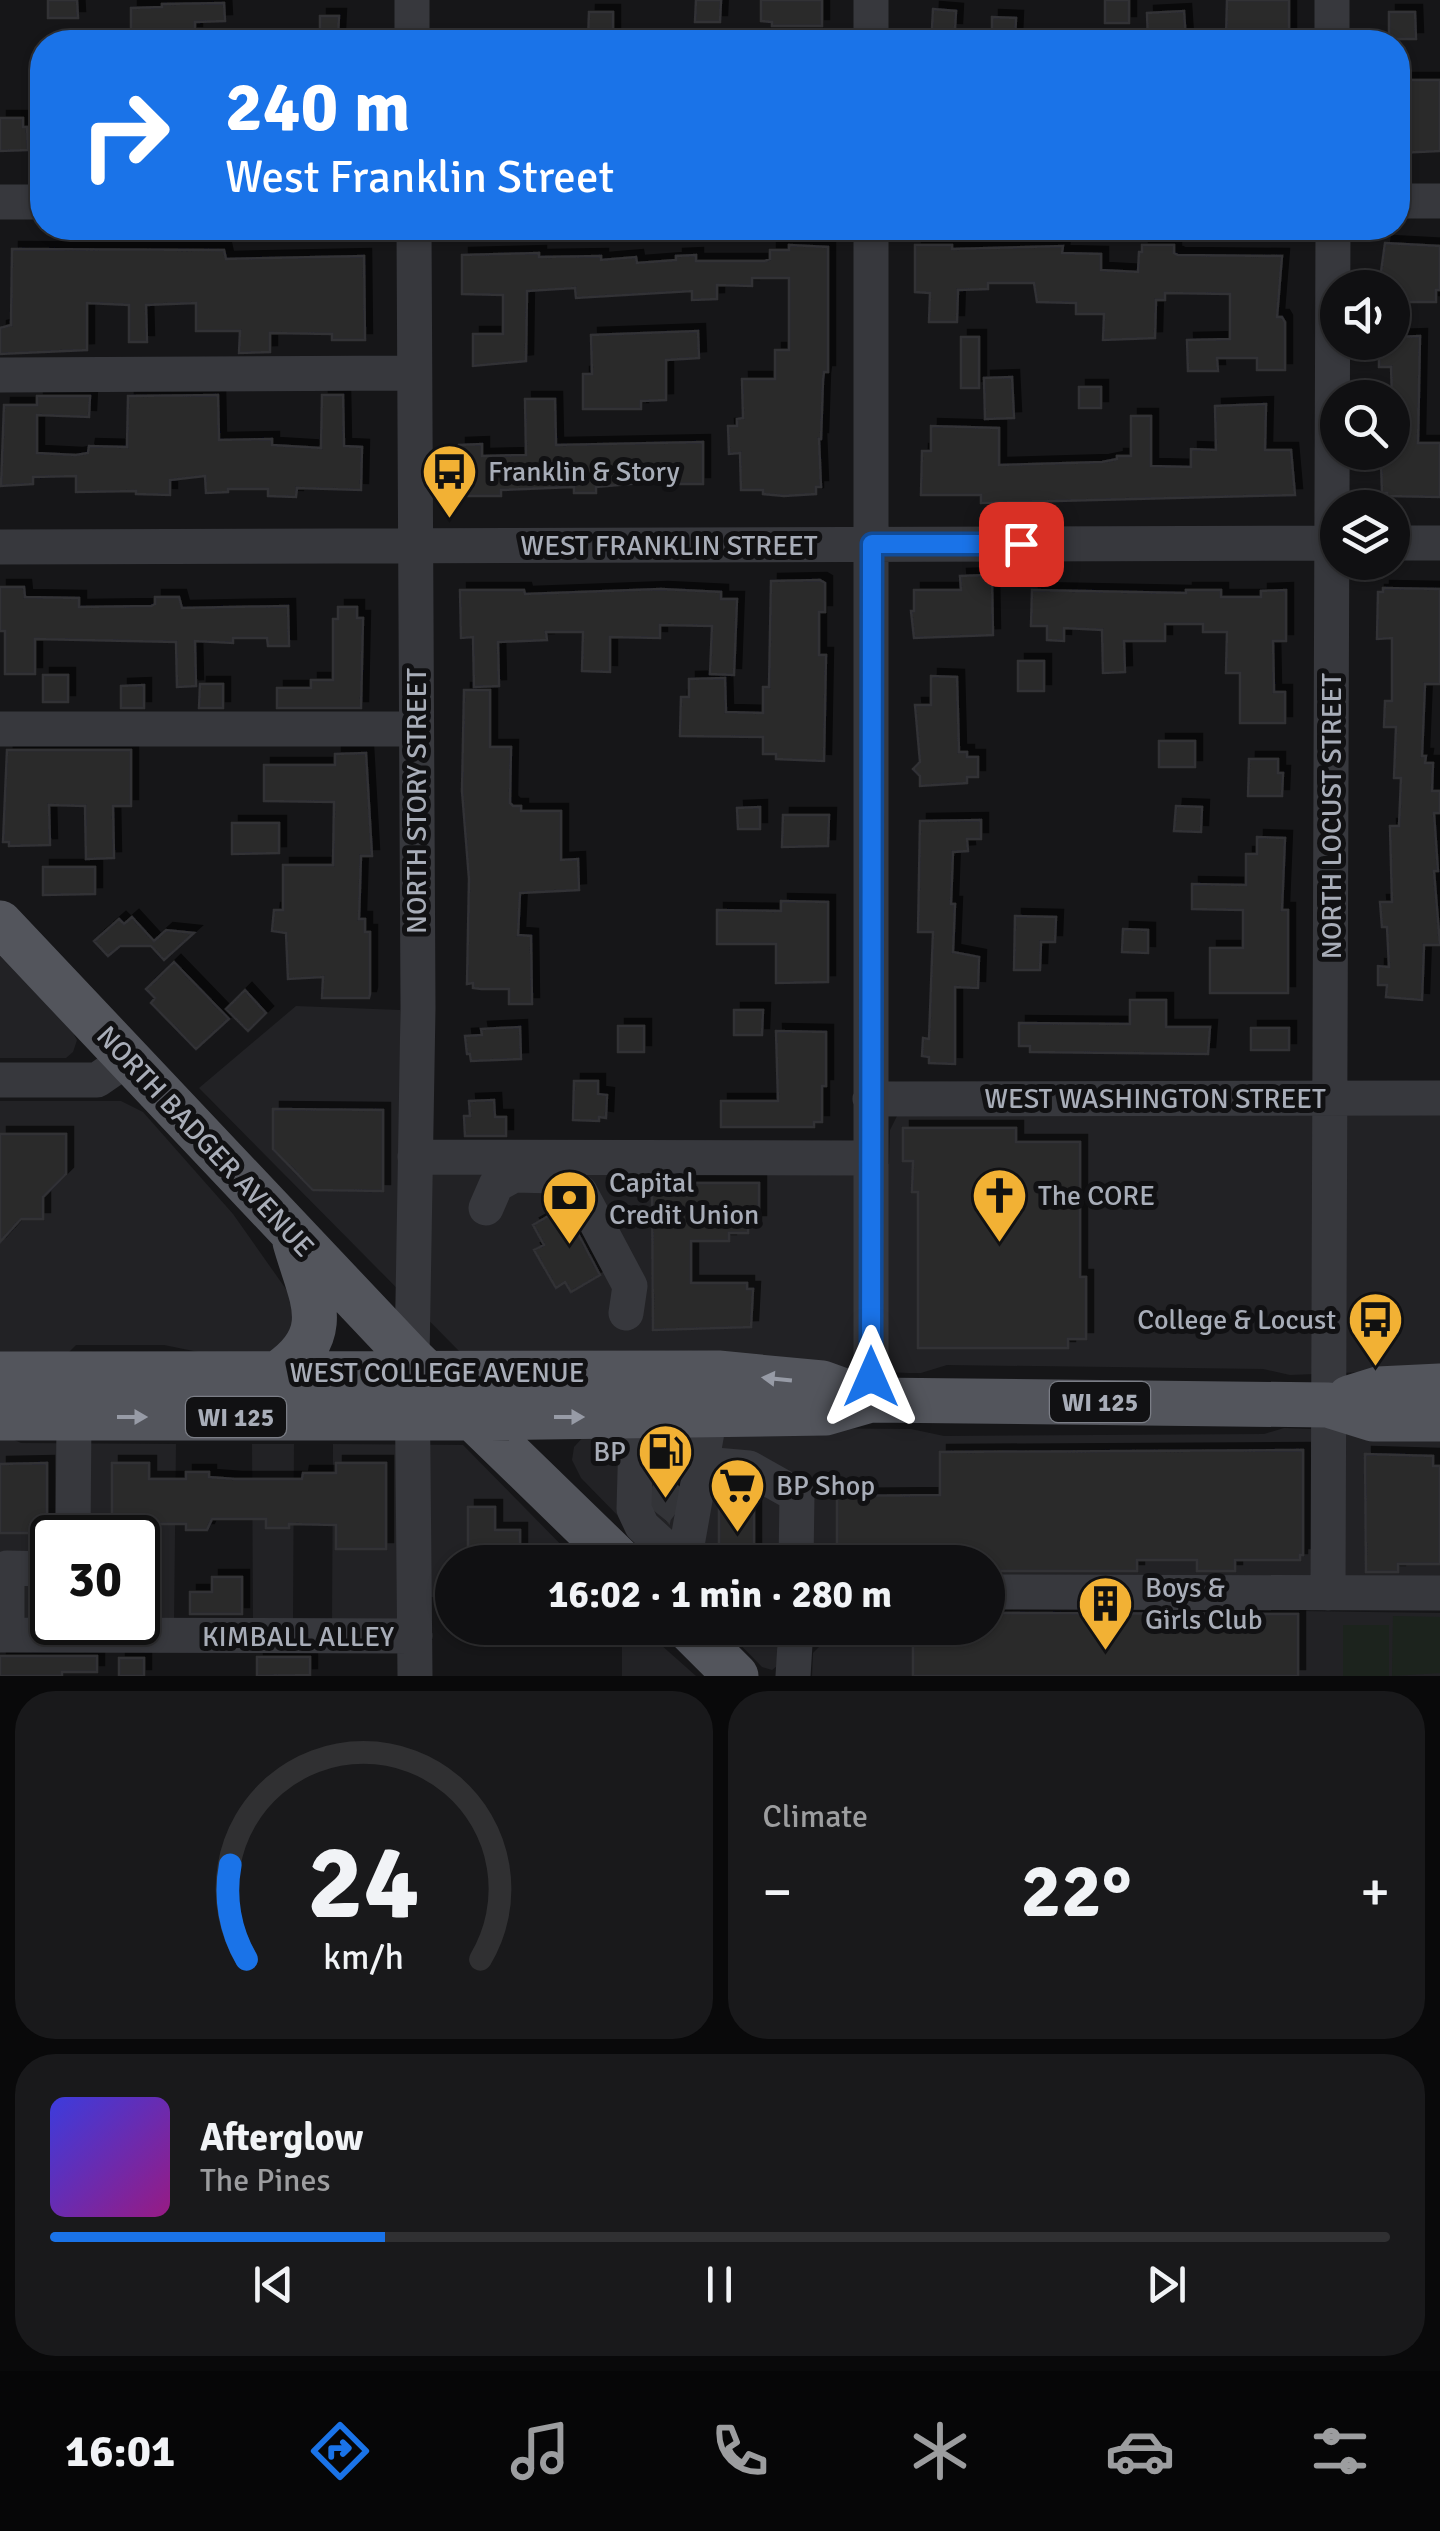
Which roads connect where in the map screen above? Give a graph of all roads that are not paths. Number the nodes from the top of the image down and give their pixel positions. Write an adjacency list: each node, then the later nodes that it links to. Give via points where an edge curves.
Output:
1 (412, 0): 4 (street)
2 (871, 0): 5 (street)
3 (1332, 0): 6 (street)
4 (412, 30)
5 (871, 30)
6 (1332, 30)
7 (1410, 200): 8 (street)
8 (1440, 200)
9 (0, 202): 10 (street)
10 (30, 202)
11 (414, 240): 14 (street, NORTH STORY STREET)
12 (872, 240): 20 (street)
13 (1333, 240): 16 (street, NORTH LOCUST STREET)
14 (414, 373): 15 (street); 21 (street, NORTH STORY STREET)
15 (0, 375)
16 (1335, 490)
17 (1440, 542): 19 (street)
18 (1320, 543): 20 (street, WEST FRANKLIN STREET)
19 (1410, 543)
20 (872, 544): 21 (street, WEST FRANKLIN STREET); 31 (street)
21 (415, 546): 22 (street, WEST FRANKLIN STREET); 24 (street, NORTH STORY STREET)
22 (0, 547)
23 (1335, 580): 29 (street, NORTH LOCUST STREET)
24 (416, 728): 25 (street); 32 (street, NORTH STORY STREET)
25 (0, 729)
26 (0, 923): 27 (main road, NORTH BADGER AVENUE)
27 (130, 1058): 28 (street, via 97,1080); 35 (main road, NORTH BADGER AVENUE)
28 (0, 1080)
29 (1330, 1098): 30 (street, WEST WASHINGTON STREET); 31 (street, WEST WASHINGTON STREET); 42 (street, NORTH LOCUST STREET)
30 (1440, 1098)
31 (870, 1099): 33 (street)
32 (416, 1157): 33 (street); 39 (street, NORTH STORY STREET)
33 (870, 1158): 41 (street)
34 (486, 1208): 36 (street, via 496,1184 514,1175 556,1176 580,1192 630,1286)
35 (293, 1235): 37 (main road, via 315,1323 308,1347); 39 (main road, NORTH BADGER AVENUE)
36 (626, 1314)
37 (281, 1371): 38 (main road, WEST COLLEGE AVENUE / WI 125); 39 (main road, WEST COLLEGE AVENUE / WI 125)
38 (0, 1374)
39 (416, 1381): 41 (main road, WEST COLLEGE AVENUE / WI 125, one-way to 39, via 822,1383 718,1372); 45 (main road, WEST COLLEGE AVENUE / WI 125, one-way to 39); 46 (main road, WEST COLLEGE AVENUE / WI 125); 62 (street, NORTH STORY STREET)
40 (1440, 1386): 42 (main road, WEST COLLEGE AVENUE / WI 125, via 1378,1389)
41 (871, 1400): 42 (main road, WEST COLLEGE AVENUE / WI 125); 43 (main road, WEST COLLEGE AVENUE / WI 125, via 826,1413)
42 (1328, 1404): 47 (main road, WEST COLLEGE AVENUE / WI 125, via 1373,1419); 58 (street, NORTH LOCUST STREET)
43 (710, 1415): 48 (main road, WEST COLLEGE AVENUE / WI 125); 49 (street)
44 (0, 1418): 45 (main road, WEST COLLEGE AVENUE / WI 125)
45 (74, 1418): 50 (street)
46 (471, 1418): 48 (main road, WEST COLLEGE AVENUE / WI 125, one-way to 48); 51 (main road)
47 (1440, 1420)
48 (640, 1459): 49 (street); 52 (street, via 634,1509)
49 (701, 1465): 53 (street); 54 (street, via 749,1468 797,1495)
50 (73, 1515)
51 (603, 1545)
52 (663, 1545)
53 (683, 1545)
54 (796, 1545)
55 (30, 1568): 61 (street, via 8,1568)
56 (1005, 1592): 58 (street)
57 (1440, 1592): 58 (street)
58 (1328, 1593)
59 (160, 1631): 62 (street, KIMBALL ALLEY)
60 (30, 1633): 61 (street, KIMBALL ALLEY)
61 (3, 1635)
62 (415, 1636): 65 (street, NORTH STORY STREET)
63 (705, 1645): 66 (main road)
64 (795, 1645): 67 (street)
65 (415, 1676)
66 (736, 1676)
67 (794, 1676)

